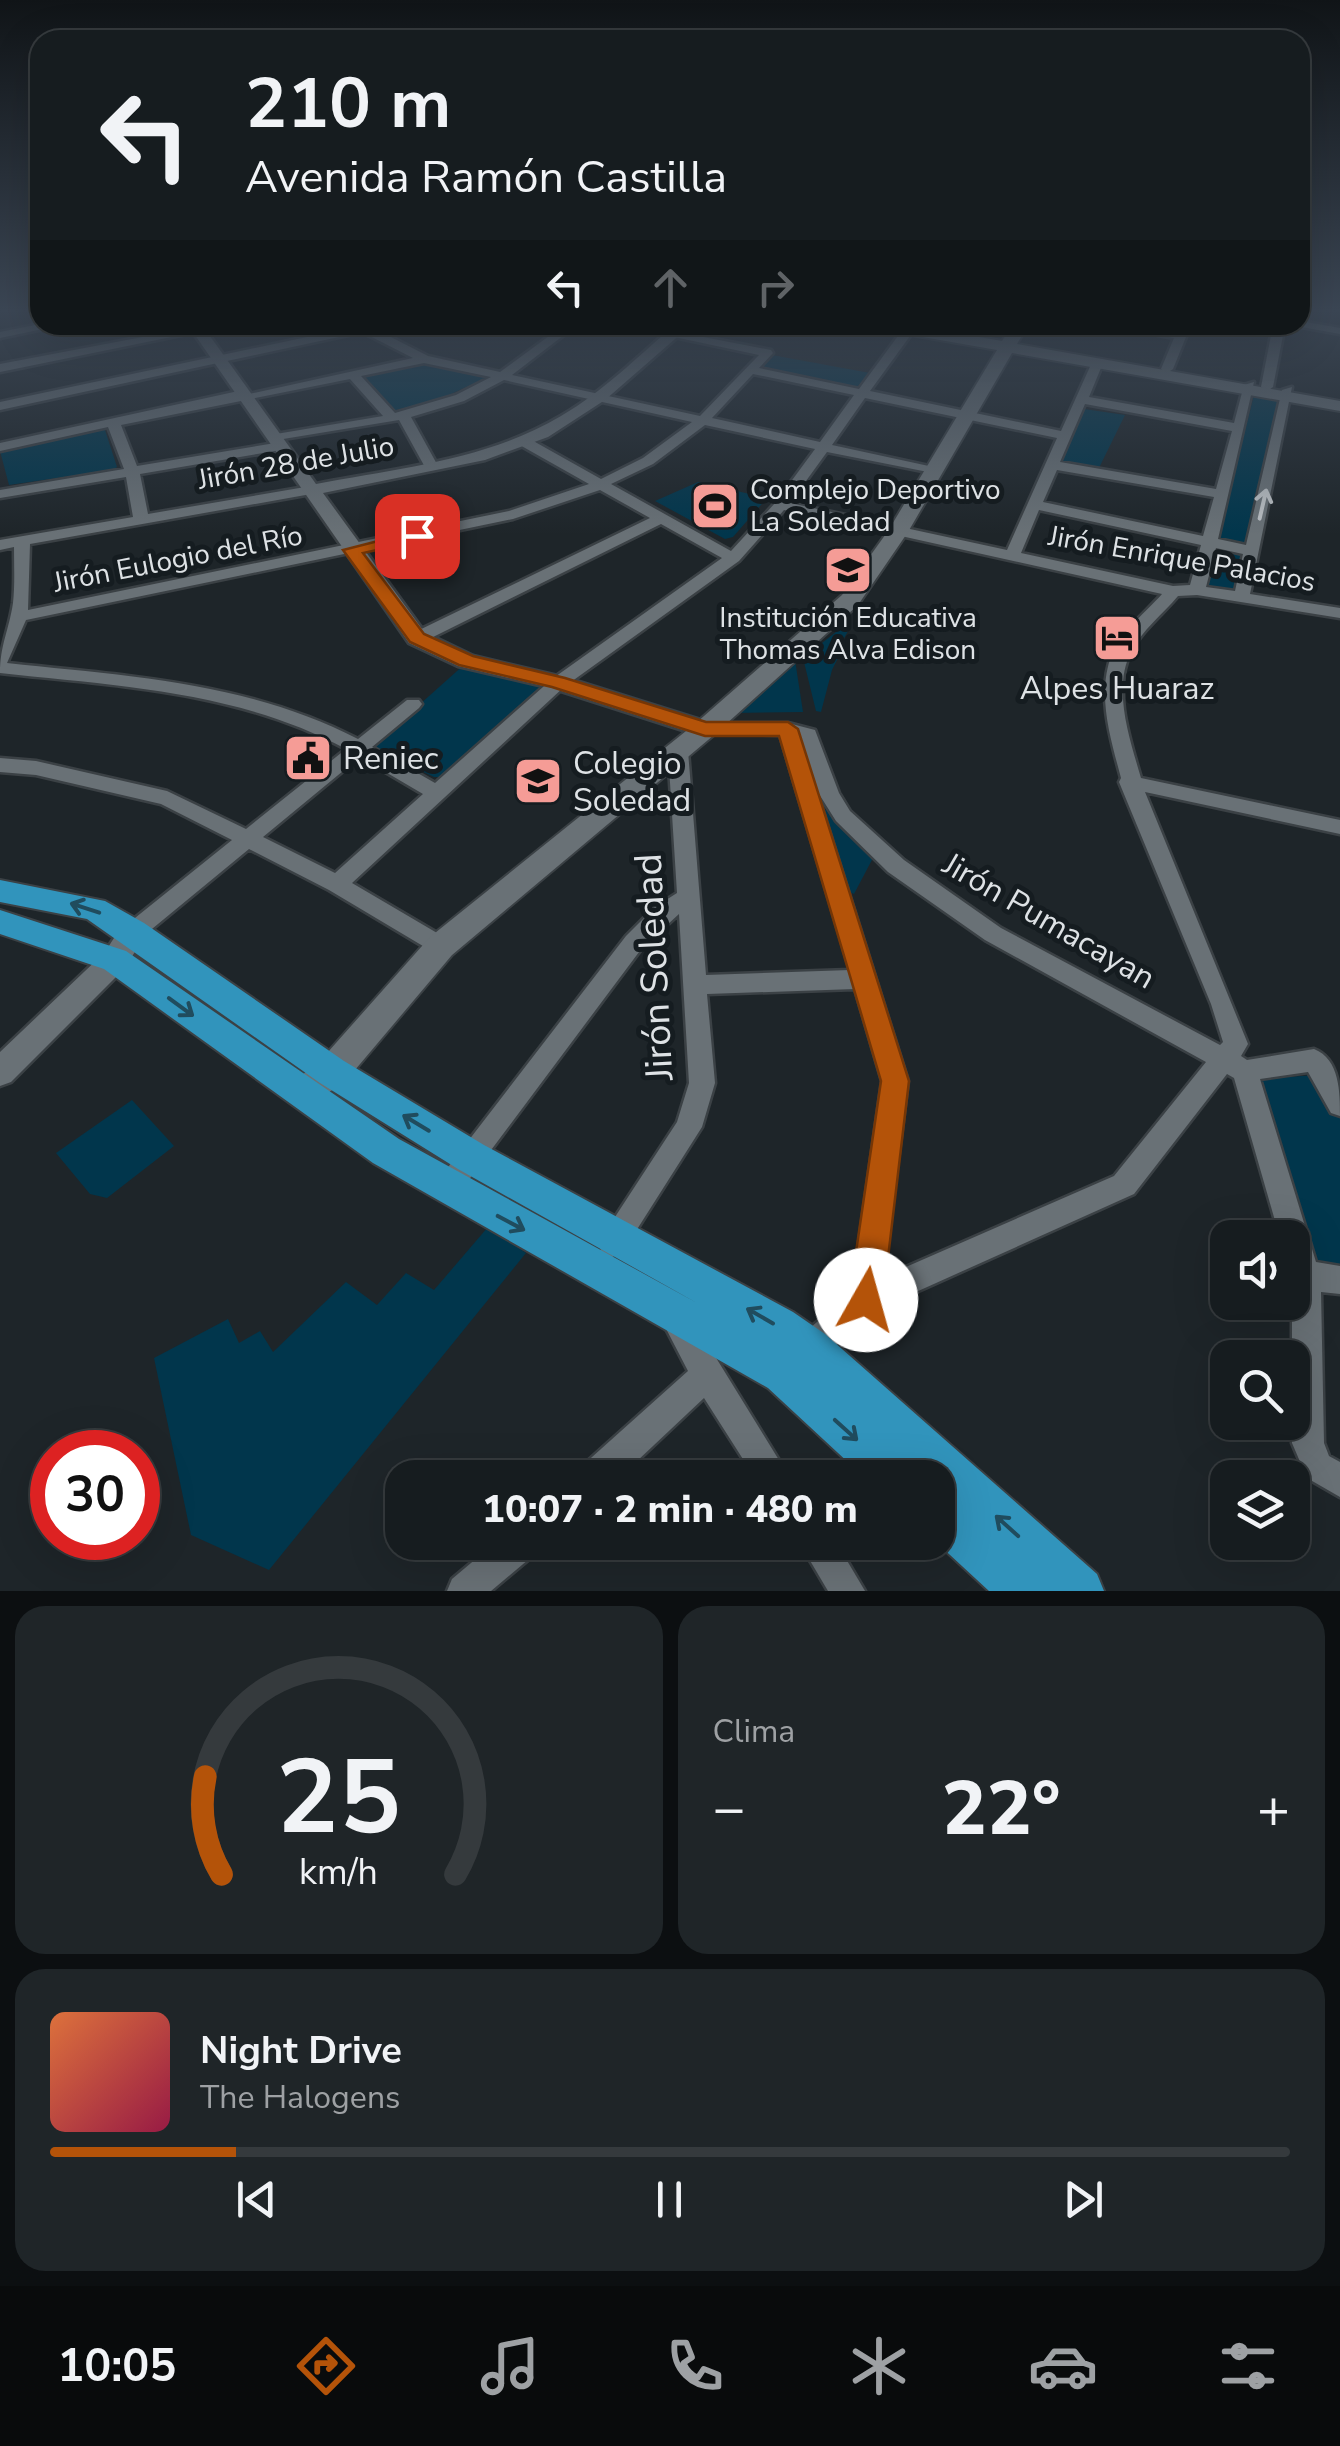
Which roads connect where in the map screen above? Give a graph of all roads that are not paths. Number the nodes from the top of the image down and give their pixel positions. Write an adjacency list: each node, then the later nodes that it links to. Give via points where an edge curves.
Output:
1 (46, 386): 19 (street)
2 (97, 386): 19 (street)
3 (238, 386): 20 (street)
4 (293, 386): 20 (street)
5 (366, 386): 26 (street)
6 (482, 386): 26 (street)
7 (548, 386): 21 (street)
8 (610, 386): 21 (street, Jirón 28 de Julio)
9 (735, 386): 28 (street, Jirón Eulogio del Río)
10 (824, 386): 17 (street)
11 (865, 386): 17 (street)
12 (984, 386): 27 (main road)
13 (1087, 386): 23 (street)
14 (1250, 386): 16 (main road)
15 (1251, 386): 16 (main road)
16 (1255, 387): 18 (main road); 30 (street)
17 (859, 394): 27 (street); 34 (street)
18 (1288, 394): 22 (main road); 25 (main road); 53 (street, one-way to 18)
19 (49, 396): 24 (street)
20 (245, 396): 29 (street); 33 (street)
21 (597, 397): 28 (street); 32 (street, Jirón 28 de Julio)
22 (1340, 398)
23 (1081, 399): 30 (street); 31 (street)
24 (0, 406)
25 (1340, 406)
26 (397, 416): 33 (street); 37 (street)
27 (965, 417): 31 (street); 39 (main road)
28 (702, 421): 34 (street); 40 (street, Jirón Eulogio del Río)
29 (113, 422): 35 (street); 38 (street)
30 (1238, 428): 43 (street)
31 (1067, 436): 36 (street)
32 (524, 441): 37 (street, Jirón 28 de Julio); 40 (street)
33 (279, 442): 38 (street); 41 (street)
34 (822, 447): 39 (street); 45 (street)
35 (0, 448)
36 (1054, 465): 43 (street); 44 (street)
37 (430, 466): 41 (street, Jirón 28 de Julio)
38 (132, 471): 42 (street); 46 (street)
39 (933, 471): 48 (main road)
40 (599, 485): 47 (street); 52 (street, Jirón Eulogio del Río, via 513,516)
41 (311, 490): 46 (street, Jirón 28 de Julio); 52 (street)
42 (0, 494)
43 (1220, 494): 50 (street)
44 (1035, 504): 50 (street); 54 (street)
45 (781, 506): 48 (street, Jirón Enrique Palacios); 55 (street)
46 (141, 518): 49 (street, Jirón 28 de Julio)
47 (661, 518): 55 (street); 61 (street)
48 (898, 532): 54 (street, Jirón Enrique Palacios); 66 (main road, via 850,600)
49 (22, 541): 51 (street, Jirón 28 de Julio); 60 (street)
50 (1210, 542): 53 (street); 56 (street)
51 (0, 545)
52 (352, 550): 60 (street, Jirón Eulogio del Río); 61 (street)
53 (1253, 550): 58 (street)
54 (1012, 556): 57 (street, Jirón Enrique Palacios)
55 (734, 558): 64 (street)
56 (1197, 590): 57 (street, Jirón Enrique Palacios); 58 (street, Jirón Enrique Palacios)
57 (1173, 591): 71 (street, via 1120,656 1114,719)
58 (1241, 599): 59 (street, Jirón Enrique Palacios)
59 (1340, 614)
60 (22, 616): 62 (street)
61 (417, 638): 64 (street, via 466,660)
62 (0, 660)
63 (0, 668): 68 (street, via 215,695 288,715)
64 (558, 682): 66 (street); 72 (street)
65 (413, 704): 68 (street)
66 (705, 729): 67 (street); 69 (main road)
67 (788, 729): 81 (street); 83 (street, Jirón Pumacayan, via 808,734 844,816 939,899)
68 (360, 748): 72 (street); 74 (street)
69 (678, 752): 77 (street, Jirón Soledad); 80 (main road)
70 (0, 765): 74 (street, via 166,798)
71 (1129, 782): 73 (street); 83 (street, via 1226,1003)
72 (438, 794): 75 (street)
73 (1340, 826)
74 (248, 837): 75 (street); 79 (street)
75 (337, 884): 80 (street)
76 (0, 891): 79 (main road, one-way to 76, via 94,909)
77 (689, 897): 82 (street, Jirón Soledad); 87 (street, via 634,942)
78 (0, 922): 79 (main road)
79 (124, 946): 84 (street); 85 (main road)
80 (442, 946): 85 (main road)
81 (865, 978): 82 (street); 94 (street, via 895,1081)
82 (695, 985): 90 (street, Jirón Soledad, via 698,1103)
83 (1236, 1065): 86 (street, via 1314,1060); 89 (street); 94 (street, via 1124,1184)
84 (0, 1072)
85 (318, 1083): 87 (main road, one-way to 85); 88 (main road)
86 (1340, 1105)
87 (471, 1157): 88 (street); 90 (main road)
88 (446, 1188): 90 (main road, one-way to 90)
89 (1288, 1220)
90 (606, 1252): 91 (main road); 95 (main road)
91 (673, 1268): 95 (street); 97 (main road, one-way to 91, via 779,1326)
92 (1310, 1276): 93 (street)
93 (1340, 1280)
94 (866, 1300): 97 (street)
95 (672, 1312): 97 (main road); 98 (street)
96 (1307, 1320): 102 (street, via 1308,1443 1318,1467)
97 (797, 1361): 101 (main road, one-way to 101); 109 (main road, one-way to 97)
98 (707, 1375): 99 (street); 100 (street)
99 (614, 1460)
100 (762, 1460)
101 (882, 1460)
102 (1340, 1481)
103 (955, 1528): 108 (main road)
104 (501, 1560): 106 (street)
105 (828, 1560): 107 (street)
106 (464, 1591)
107 (848, 1591)
108 (1024, 1591)
109 (1080, 1591)

